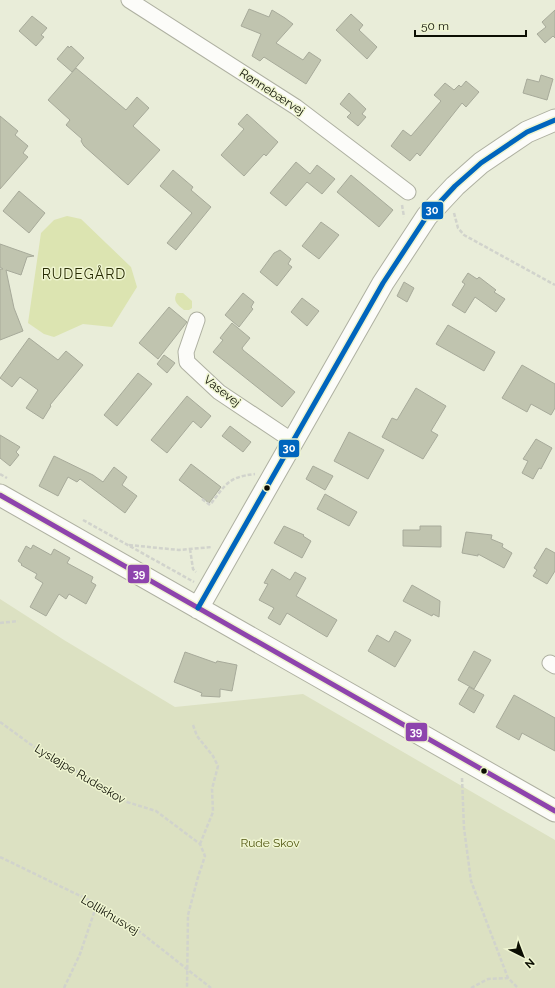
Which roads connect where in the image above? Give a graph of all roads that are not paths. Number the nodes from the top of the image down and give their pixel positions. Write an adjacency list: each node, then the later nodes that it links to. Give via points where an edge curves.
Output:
1 (129, 0): 3 (street, Rønnebærvej, via 296,107)
2 (555, 120): 5 (main road, via 527,132 481,163 427,216 383,283)
3 (408, 192)
4 (197, 320): 5 (street, Vasevej, via 186,352 187,362 219,392)
5 (294, 442): 7 (main road)
6 (0, 495): 7 (main road)
7 (198, 608): 8 (main road, via 461,758)
8 (553, 806)

